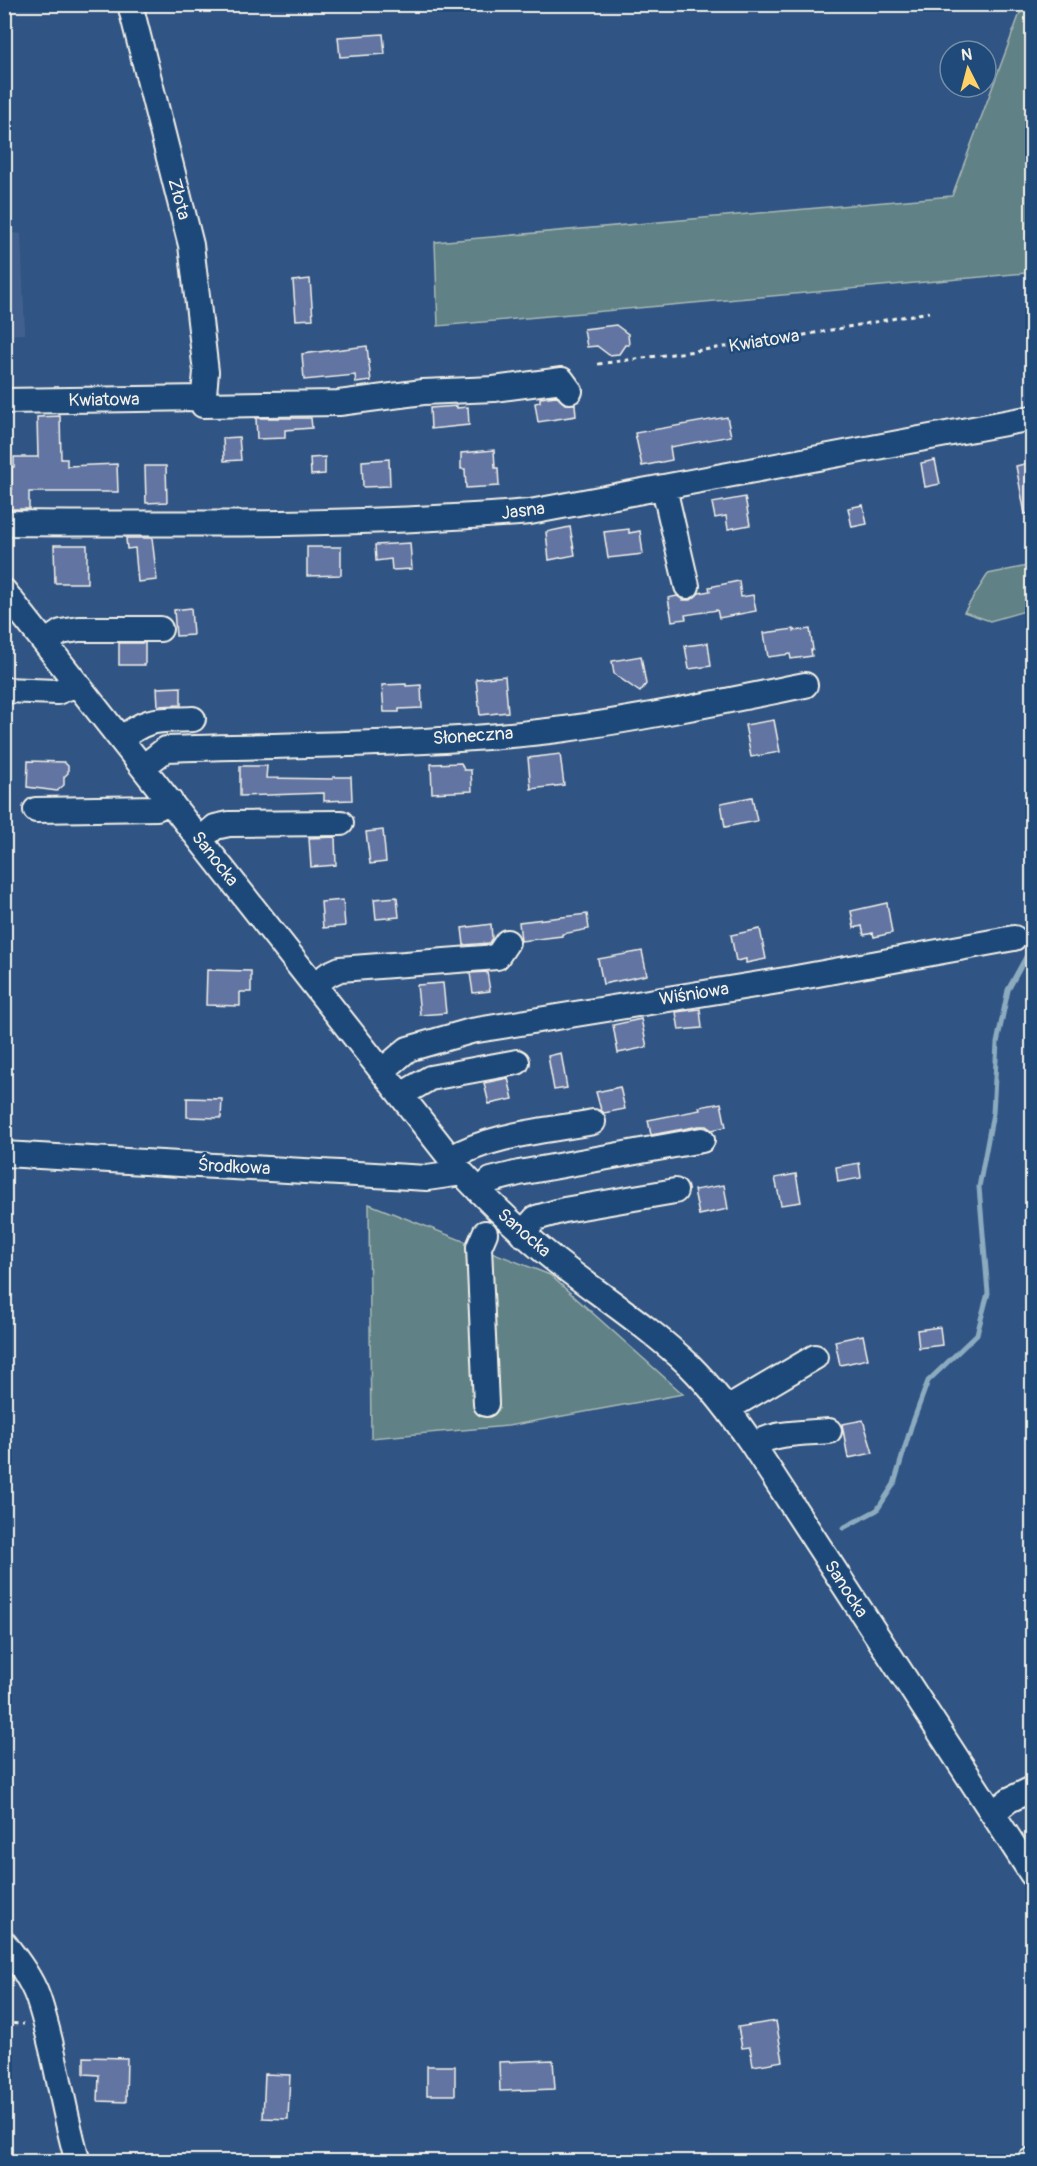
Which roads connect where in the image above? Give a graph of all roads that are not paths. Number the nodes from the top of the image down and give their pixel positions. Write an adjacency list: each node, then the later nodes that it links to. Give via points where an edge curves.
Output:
1 (130, 4): 3 (street, Złota, via 192,245 206,372)
2 (570, 391): 3 (street, Kwiatowa, via 562,380 339,403 202,405)
3 (204, 398): 4 (street, Kwiatowa)
4 (4, 401)
5 (1032, 418): 6 (street, Jasna)
6 (664, 488): 7 (street, Jasna, via 530,512 446,519 204,525); 8 (street)
7 (4, 523)
8 (687, 586)
9 (9, 603): 11 (street, Sanocka)
10 (160, 629): 11 (street, via 79,629 60,632)
11 (45, 643): 12 (street, Sanocka)
12 (77, 684): 14 (street, via 57,692); 16 (street, Sanocka)
13 (805, 685): 17 (street, Słoneczna, via 564,729 370,743 166,749)
14 (4, 690)
15 (193, 719): 16 (street, via 150,721)
16 (121, 740): 17 (street, Sanocka)
17 (143, 768): 18 (street, Sanocka)
18 (170, 801): 19 (street, via 157,808); 21 (street, Sanocka)
19 (36, 810)
20 (341, 822): 21 (street, via 229,824 215,827)
21 (200, 840): 25 (street, Sanocka)
22 (1014, 938): 27 (street, Wiśniowa, via 471,1031 408,1048)
23 (507, 942): 25 (street, via 497,957 340,969 330,974)
24 (452, 974): 25 (street, via 347,980)
25 (318, 990): 27 (street, Sanocka)
26 (517, 1062): 28 (street, via 430,1078)
27 (382, 1071): 28 (street, Sanocka)
28 (401, 1095): 32 (street, Sanocka)
29 (593, 1122): 32 (street, Środkowa, via 486,1142 467,1149)
30 (702, 1140): 33 (street, via 519,1173 491,1180)
31 (4, 1154): 32 (street, Środkowa, via 427,1178)
32 (457, 1166): 33 (street, Sanocka)
33 (479, 1191): 36 (street, Sanocka)
34 (675, 1191): 36 (street, via 564,1210 536,1218)
35 (485, 1233): 38 (street, via 478,1247)
36 (522, 1234): 39 (street, Sanocka, via 689,1365)
37 (815, 1357): 39 (street)
38 (486, 1404)
39 (727, 1409): 41 (street, Sanocka)
40 (830, 1431): 41 (street, via 781,1435)
41 (753, 1445): 43 (street, Sanocka)
42 (1032, 1789): 43 (street)
43 (993, 1813): 44 (street, Sanocka)
44 (1032, 1874)
45 (4, 1943): 46 (street, via 38,1997)
46 (78, 2162)

